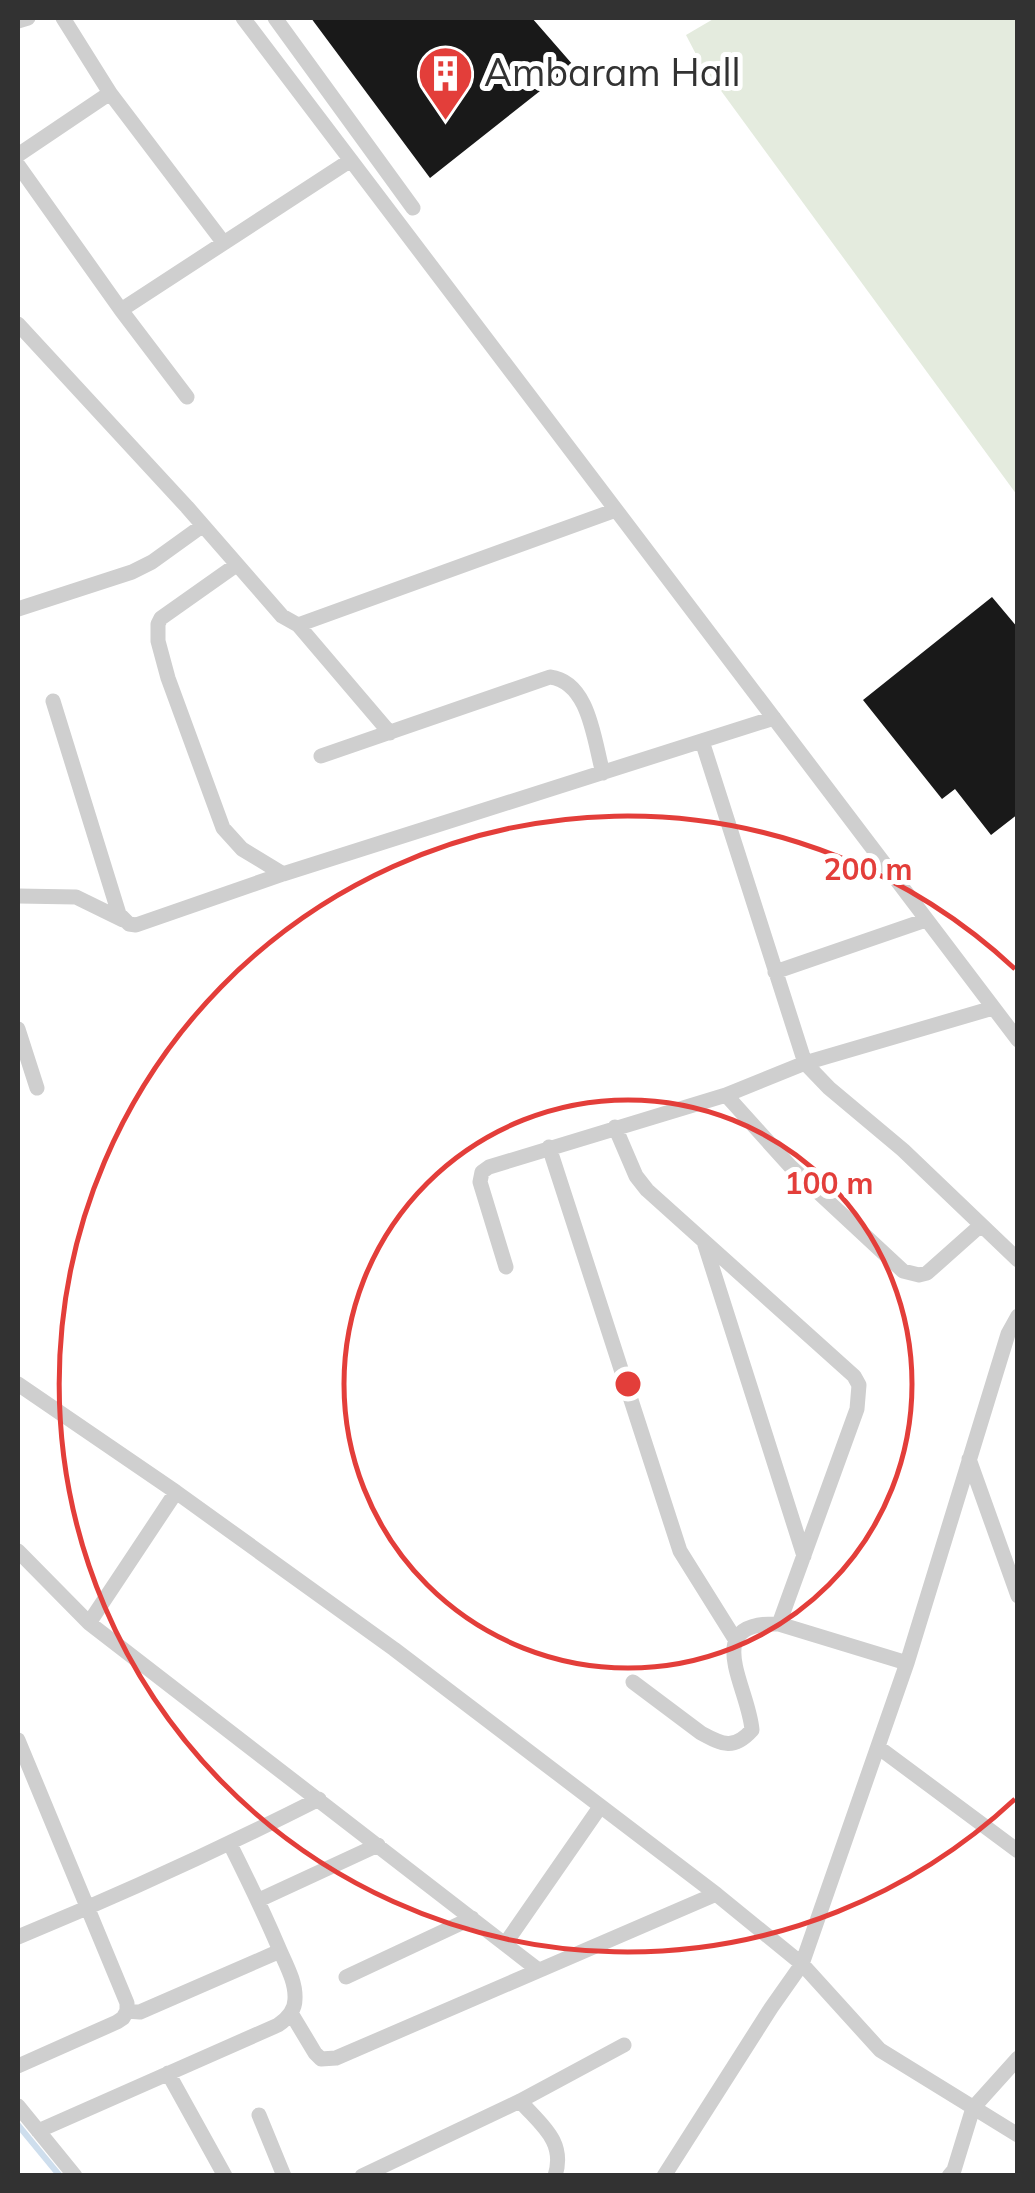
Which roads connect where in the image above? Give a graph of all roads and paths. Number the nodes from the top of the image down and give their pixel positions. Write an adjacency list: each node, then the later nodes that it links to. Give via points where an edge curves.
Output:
1 (28, 18): 5 (street)
2 (63, 18): 6 (street)
3 (243, 18): 8 (street)
4 (275, 18): 10 (street)
5 (18, 21)
6 (110, 93): 7 (street); 11 (street)
7 (18, 156)
8 (351, 160): 11 (street); 15 (street)
9 (18, 164): 12 (street)
10 (413, 208)
11 (223, 242): 12 (street)
12 (121, 310): 14 (street)
13 (18, 324): 16 (street)
14 (187, 396)
15 (616, 510): 19 (street); 21 (street)
16 (202, 526): 17 (street); 18 (street, via 132,572)
17 (236, 565): 19 (street, via 282,616); 26 (street, via 162,618 158,641 224,828 242,849)
18 (18, 609)
19 (298, 624): 22 (street)
20 (54, 701): 28 (street)
21 (774, 718): 23 (street); 29 (street)
22 (390, 733): 24 (street); 25 (street, via 560,678 587,713)
23 (702, 741): 25 (street); 30 (street)
24 (321, 756)
25 (602, 773): 26 (street)
26 (283, 874): 28 (street, via 144,924)
27 (18, 896): 28 (street, via 76,898)
28 (123, 920)
29 (926, 920): 30 (street); 31 (street)
30 (775, 972): 34 (street)
31 (993, 1008): 33 (street); 34 (street)
32 (18, 1029): 35 (street)
33 (1018, 1040)
34 (805, 1064): 36 (street); 39 (street)
35 (37, 1088)
36 (726, 1095): 37 (street); 39 (street, via 790,1166 903,1270 927,1273)
37 (615, 1127): 38 (street); 40 (street, via 640,1183)
38 (549, 1147): 42 (street, via 489,1167 480,1177); 52 (street, via 680,1551)
39 (981, 1225): 41 (street)
40 (704, 1243): 48 (street); 48 (street, via 859,1385 857,1409)
41 (1018, 1260)
42 (506, 1267)
43 (1018, 1316): 45 (street)
44 (22, 1392): 46 (street)
45 (970, 1459): 49 (street); 53 (street)
46 (176, 1492): 50 (street); 58 (street)
47 (18, 1551): 50 (street)
48 (804, 1556): 51 (street)
49 (1018, 1596)
50 (90, 1623): 57 (street)
51 (779, 1624): 52 (street, via 754,1626); 53 (street)
52 (735, 1639): 54 (street, via 734,1664 752,1724 740,1742 712,1739)
53 (907, 1663): 56 (street)
54 (633, 1682)
55 (18, 1740): 64 (street)
56 (878, 1746): 61 (street); 69 (street)
57 (320, 1799): 59 (street); 60 (street)
58 (600, 1807): 62 (street); 67 (street)
59 (230, 1844): 63 (street); 64 (street)
60 (378, 1845): 63 (street); 65 (street)
61 (1018, 1851)
62 (716, 1894): 69 (street); 70 (street)
63 (258, 1900): 68 (street)
64 (86, 1909): 66 (street); 72 (street)
65 (472, 1918): 67 (street); 71 (street)
66 (18, 1936)
67 (505, 1944): 70 (street)
68 (280, 1950): 72 (street, via 140,2012); 73 (street, via 294,1982)
69 (802, 1964): 80 (street, via 880,2050); 89 (street)
70 (537, 1969): 73 (street, via 328,2060 316,2054)
71 (346, 1977)
72 (127, 2011): 76 (street, via 117,2022)
73 (291, 2013): 77 (street)
74 (624, 2045): 78 (street)
75 (1018, 2058): 80 (street)
76 (18, 2066)
77 (168, 2073): 82 (street); 85 (street)
78 (520, 2101): 87 (street); 88 (street, via 555,2140)
79 (18, 2106): 82 (street)
80 (973, 2108): 83 (street); 90 (street)
81 (258, 2115): 86 (street)
82 (38, 2131): 84 (street)
83 (1018, 2136)
84 (75, 2176)
85 (225, 2176)
86 (284, 2176)
87 (362, 2176)
88 (556, 2176)
89 (664, 2176)
90 (949, 2176)

